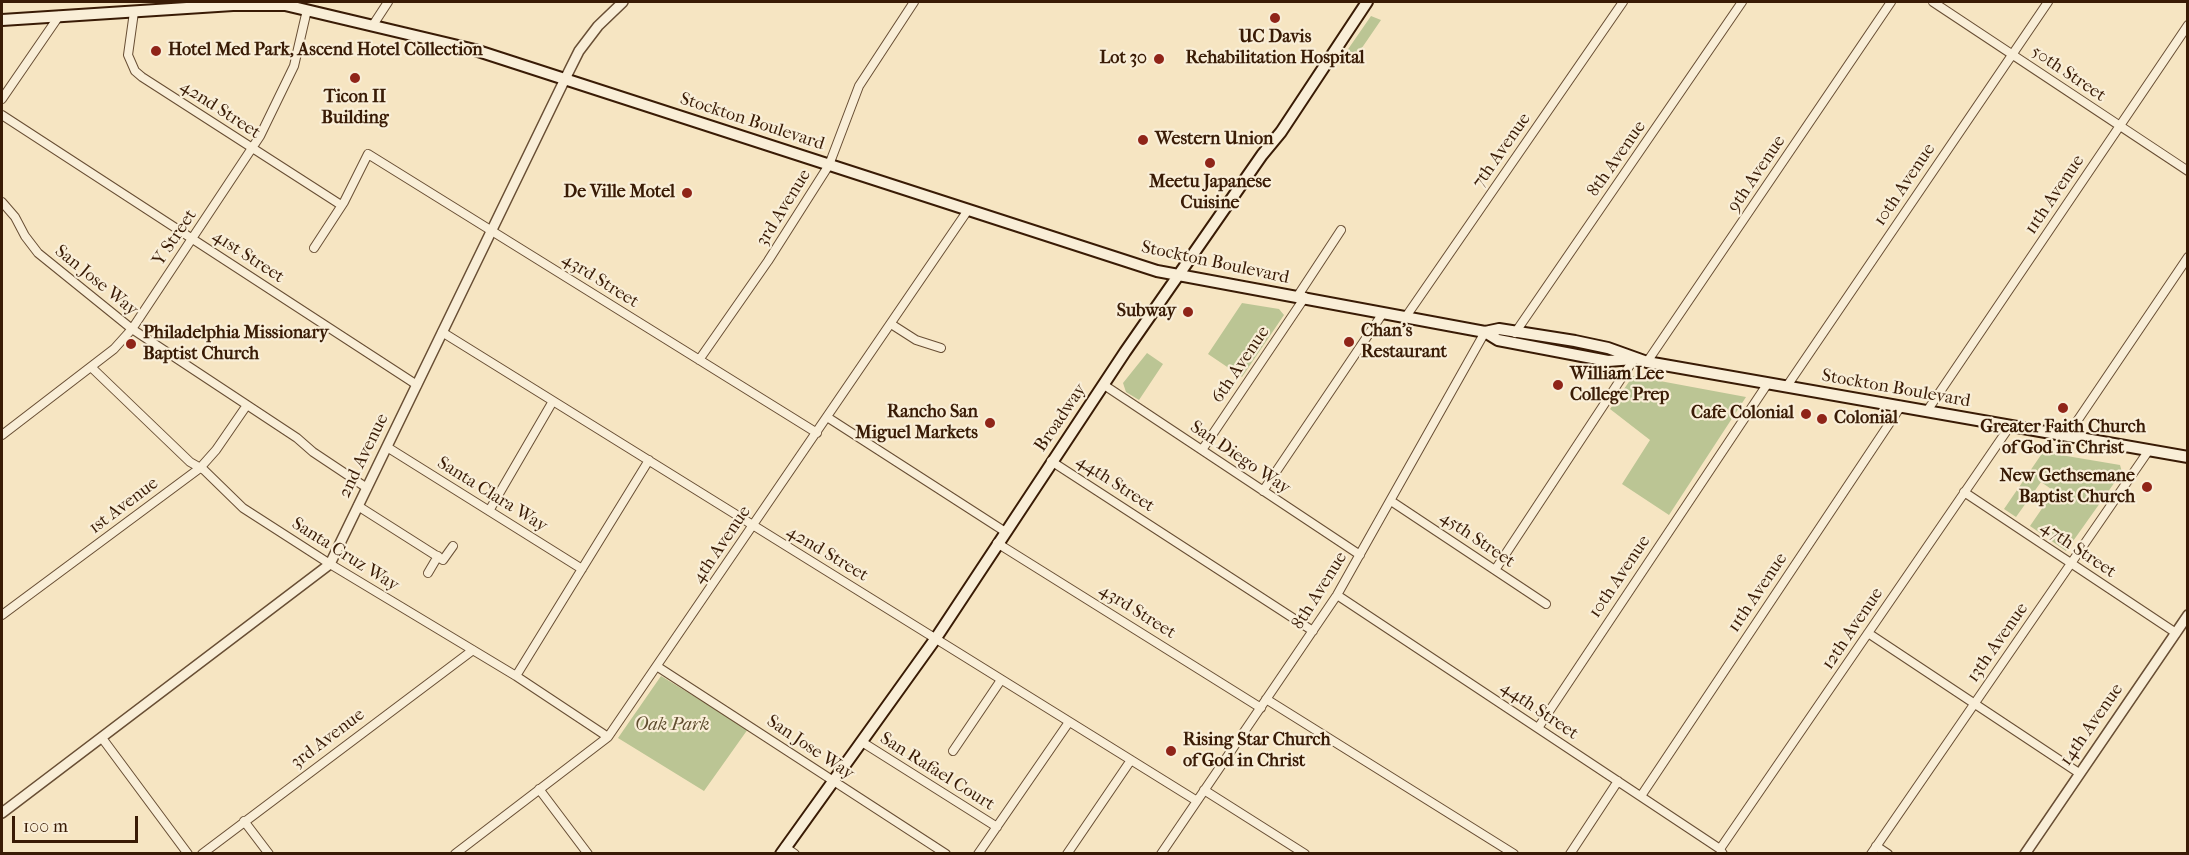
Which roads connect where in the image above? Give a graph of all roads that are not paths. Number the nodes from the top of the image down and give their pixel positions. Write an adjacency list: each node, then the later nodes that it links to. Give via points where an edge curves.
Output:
1 (388, 2): 16 (street)
2 (623, 2): 19 (street, 2nd Avenue, via 579,51)
3 (914, 2): 24 (street, 3rd Avenue, via 859,86)
4 (1367, 2): 34 (main road, Broadway, via 1281,132)
5 (1623, 2): 37 (street, 7th Avenue)
6 (1742, 2): 42 (street, 8th Avenue)
7 (1891, 2): 46 (street, 9th Avenue)
8 (1932, 2): 18 (street, 50th Street)
9 (2048, 2): 18 (street, 10th Avenue)
10 (234, 3): 11 (main road, Stockton Boulevard); 12 (main road, Stockton Boulevard)
11 (219, 4): 13 (main road, Stockton Boulevard)
12 (307, 10): 16 (main road, Stockton Boulevard); 23 (street, Y Street, via 294,66)
13 (134, 12): 14 (main road, Stockton Boulevard); 23 (street, 42nd Street, via 128,46 135,71)
14 (59, 16): 15 (main road, Stockton Boulevard); 20 (street)
15 (2, 20)
16 (373, 25): 19 (main road, Stockton Boulevard, via 462,46)
17 (2187, 25): 22 (street, 11th Avenue)
18 (2012, 54): 22 (street, 50th Street); 51 (street, 10th Avenue)
19 (565, 79): 24 (main road, Stockton Boulevard); 30 (street, 2nd Avenue)
20 (2, 99)
21 (2, 115): 31 (street, 41st Street)
22 (2119, 126): 25 (street, 50th Street); 55 (street, 11th Avenue)
23 (253, 148): 27 (street, 42nd Street); 31 (street, Y Street)
24 (829, 165): 28 (main road, Stockton Boulevard); 45 (street, 3rd Avenue)
25 (2187, 171)
26 (2, 202): 39 (street, San Jose Way, via 38,253)
27 (341, 205): 30 (street, 43rd Street, via 368,154); 32 (street)
28 (968, 210): 34 (main road, Stockton Boulevard); 38 (street, 4th Avenue)
29 (1341, 230): 35 (street, 6th Avenue)
30 (491, 231): 40 (street, 2nd Avenue); 45 (street, 43rd Street)
31 (193, 239): 39 (street, Y Street); 49 (street, 41st Street)
32 (314, 248)
33 (2187, 257): 60 (street)
34 (1178, 275): 35 (main road, Stockton Boulevard); 50 (main road, Broadway)
35 (1301, 297): 36 (main road, Stockton Boulevard); 62 (street, 6th Avenue)
36 (1383, 313): 37 (main road, Stockton Boulevard); 69 (street)
37 (1405, 318): 41 (main road, Stockton Boulevard)
38 (891, 324): 43 (street, via 916,340); 56 (street, 4th Avenue)
39 (132, 329): 47 (street, Y Street); 53 (street, San Jose Way)
40 (442, 332): 49 (street, 2nd Avenue); 52 (street, 42nd Street)
41 (1485, 333): 42 (main road, Stockton Boulevard, via 1499,329); 44 (main road, Stockton Boulevard, via 1498,340 1608,361); 71 (street, 8th Avenue)
42 (1515, 333): 44 (main road, Stockton Boulevard, via 1608,348)
43 (942, 348)
44 (1634, 359): 46 (main road, Stockton Boulevard); 83 (street)
45 (699, 360): 58 (street, 43rd Street)
46 (1647, 362): 48 (main road, Stockton Boulevard)
47 (91, 367): 59 (street, Y Street); 67 (street, Santa Cruz Way)
48 (1768, 383): 51 (main road, Stockton Boulevard); 101 (street, 10th Avenue)
49 (417, 385): 61 (street, 2nd Avenue)
50 (1104, 385): 62 (street, San Diego Way); 66 (main road, Broadway)
51 (1787, 386): 54 (main road, Stockton Boulevard)
52 (553, 401): 65 (street, 42nd Street); 73 (street)
53 (247, 405): 67 (street, 1st Avenue); 68 (street, San Jose Way)
54 (1901, 406): 55 (main road, Stockton Boulevard); 112 (street, 11th Avenue)
55 (1927, 411): 57 (main road, Stockton Boulevard)
56 (827, 417): 58 (street, 4th Avenue); 75 (street)
57 (2010, 426): 60 (main road, Stockton Boulevard); 70 (street, 12th Avenue)
58 (816, 433): 74 (street, 4th Avenue)
59 (2, 435)
60 (2067, 436): 63 (main road, Stockton Boulevard)
61 (387, 447): 68 (street, 2nd Avenue); 73 (street, Santa Clara Way)
62 (1202, 450): 69 (street, San Diego Way)
63 (2150, 450): 64 (main road, Stockton Boulevard); 80 (street, 13th Avenue)
64 (2187, 457)
65 (649, 460): 74 (street, 42nd Street); 82 (street)
66 (1051, 461): 75 (main road, Broadway); 89 (street, 44th Street)
67 (200, 468): 81 (street, Santa Cruz Way, via 243,508); 87 (street, 1st Avenue)
68 (367, 488): 72 (street, 2nd Avenue)
69 (1263, 491): 78 (street, San Diego Way)
70 (1964, 492): 80 (street, 47th Street); 90 (street, 12th Avenue)
71 (1391, 501): 78 (street, 8th Avenue); 83 (street, 45th Street)
72 (358, 506): 79 (street); 81 (street, 2nd Avenue)
73 (489, 511): 82 (street, Santa Clara Way)
74 (754, 526): 92 (street, 42nd Street); 94 (street, 4th Avenue)
75 (1004, 531): 76 (main road, Broadway)
76 (997, 543): 92 (main road, Broadway); 99 (street, 43rd Street)
77 (453, 546): 79 (street, via 443,560)
78 (1360, 555): 85 (street, 8th Avenue)
79 (438, 556): 84 (street)
80 (2071, 563): 91 (street, 47th Street); 98 (street, 13th Avenue)
81 (330, 564): 93 (street, Santa Cruz Way); 103 (street, 2nd Avenue)
82 (582, 569): 95 (street)
83 (1496, 570): 86 (street, 45th Street)
84 (428, 573)
85 (1337, 595): 89 (street, 8th Avenue); 101 (street, 44th Street)
86 (1546, 604)
87 (2, 615)
88 (2187, 615): 91 (street, 14th Avenue)
89 (1313, 631): 97 (street, 8th Avenue)
90 (1868, 633): 98 (street); 118 (street, 12th Avenue)
91 (2176, 633): 107 (street, 14th Avenue)
92 (936, 638): 96 (street, 42nd Street); 104 (main road, Broadway)
93 (473, 650): 95 (street, Santa Cruz Way); 115 (street, 3rd Avenue)
94 (658, 667): 102 (street, 4th Avenue); 108 (street, San Jose Way)
95 (516, 676): 102 (street, Santa Cruz Way)
96 (1001, 680): 100 (street, 42nd Street); 105 (street)
97 (1266, 699): 99 (street, 8th Avenue); 130 (street)
98 (1974, 704): 107 (street); 117 (street, 13th Avenue)
99 (1261, 708): 111 (street, 8th Avenue)
100 (1069, 722): 106 (street, 42nd Street); 116 (street)
101 (1538, 728): 109 (street, 44th Street)
102 (608, 737): 110 (street, 4th Avenue)
103 (102, 738): 114 (street, 2nd Avenue); 120 (street)
104 (862, 742): 108 (main road, Broadway); 116 (street, San Rafael Court)
105 (953, 751)
106 (1131, 760): 113 (street, 42nd Street); 127 (street)
107 (2079, 773): 134 (street, 14th Avenue)
108 (834, 781): 119 (main road, Broadway); 125 (street, San Jose Way)
109 (1618, 781): 112 (street, 44th Street); 131 (street)
110 (539, 789): 123 (street, 4th Avenue); 124 (street)
111 (1204, 790): 113 (street, 8th Avenue); 129 (street)
112 (1641, 796): 118 (street, 44th Street)
113 (1197, 801): 128 (street, 8th Avenue)
114 (2, 813)
115 (244, 821): 121 (street, 3rd Avenue); 122 (street)
116 (997, 827): 126 (street)
117 (1876, 846): 132 (street, 13th Avenue); 133 (street)
118 (1721, 851)
119 (787, 852)
120 (188, 854)
121 (202, 854)
122 (269, 854)
123 (455, 854)
124 (588, 854)
125 (946, 854)
126 (978, 854)
127 (1068, 854)
128 (1161, 854)
129 (1305, 854)
130 (1514, 854)
131 (1570, 854)
132 (1870, 854)
133 (1888, 854)
134 (2025, 854)

